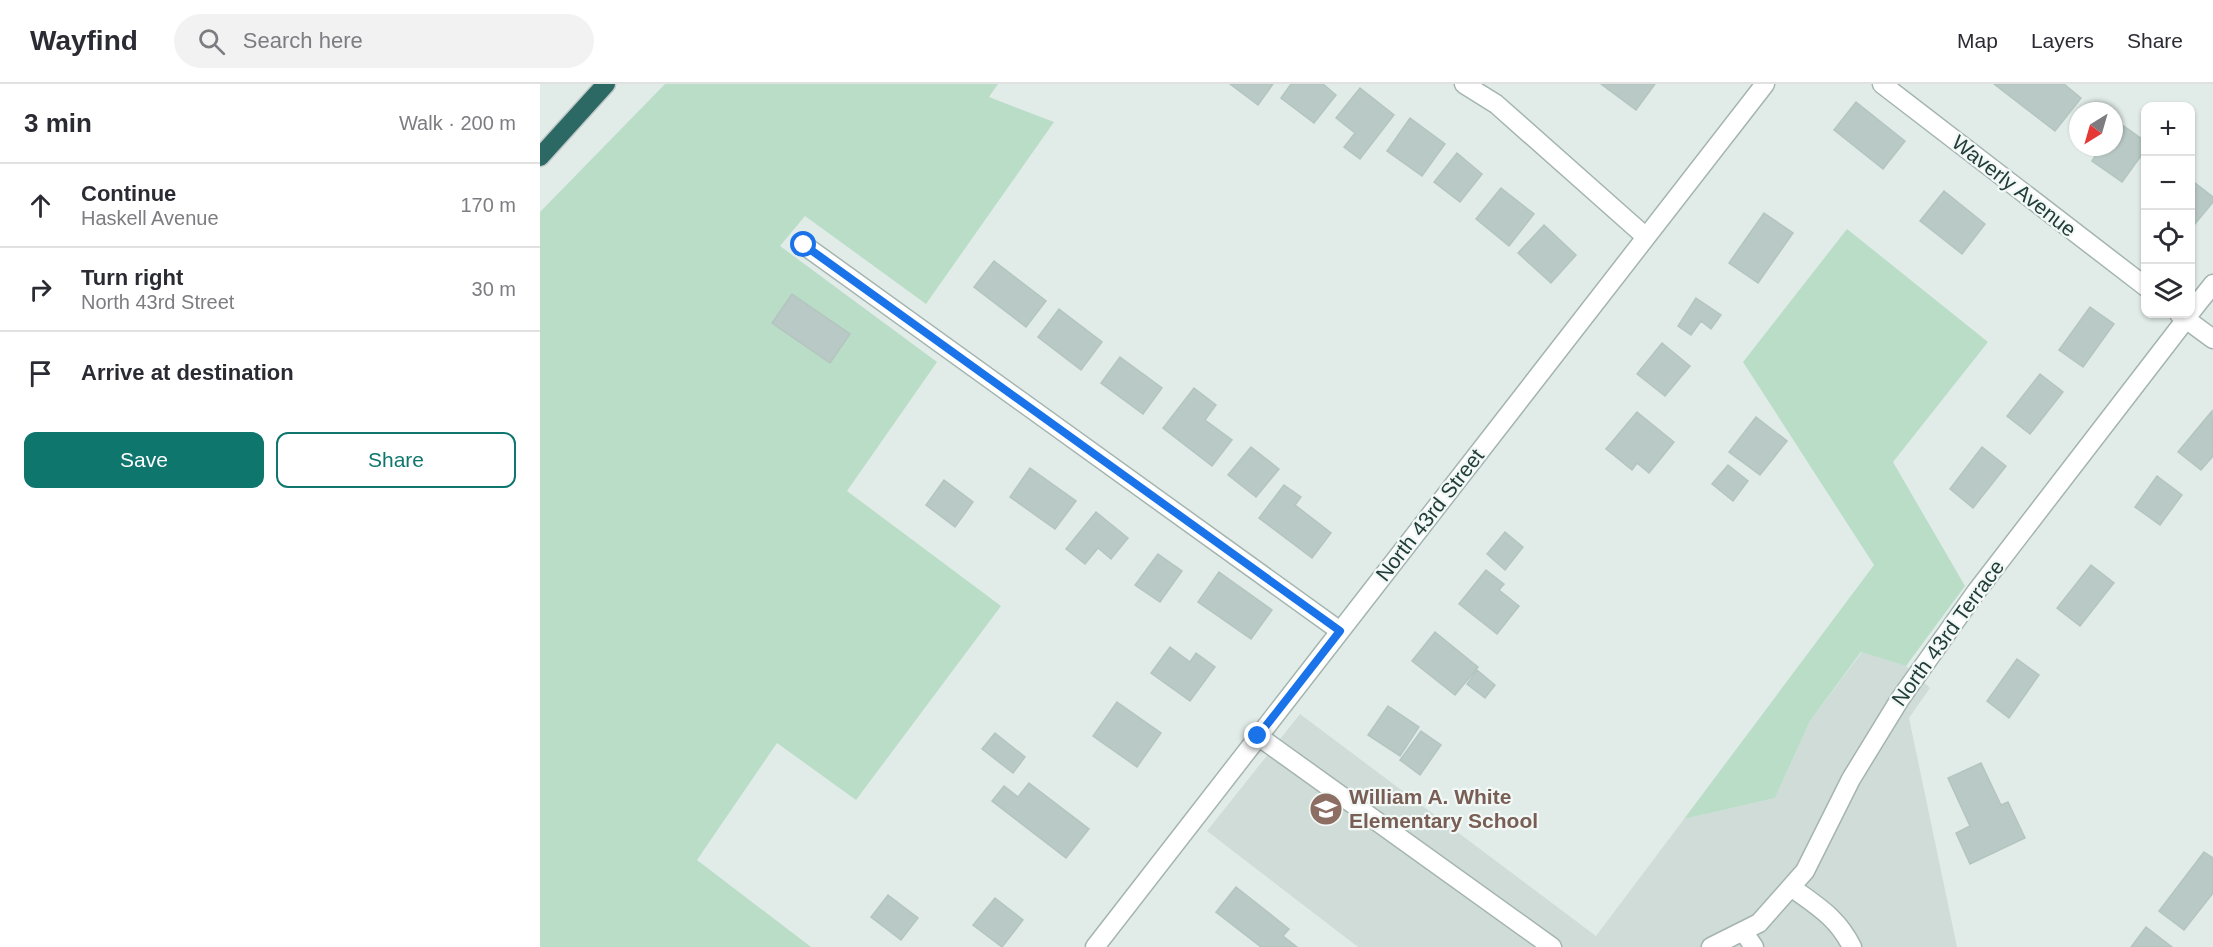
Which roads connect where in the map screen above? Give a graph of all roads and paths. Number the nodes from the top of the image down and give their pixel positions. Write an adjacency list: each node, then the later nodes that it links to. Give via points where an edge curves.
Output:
1 (1464, 84): 6 (street, via 1496,104)
2 (1765, 84): 6 (street, North 43rd Street)
3 (1882, 84): 9 (street, Waverly Avenue)
4 (603, 88): 5 (highway)
5 (540, 157)
6 (1646, 237): 14 (street, North 43rd Street)
7 (804, 245): 14 (street)
8 (2213, 284): 10 (street, North 43rd Terrace)
9 (2141, 285)
10 (2195, 305)
11 (2184, 318): 16 (street, North 43rd Terrace, via 1900,699 1851,779 1805,871)
12 (2189, 318): 13 (street)
13 (2213, 339)
14 (1340, 631): 15 (street, North 43rd Street)
15 (1258, 736): 18 (street, North 43rd Street); 19 (street)
16 (1791, 887): 17 (street, North 43rd Terrace, via 1759,923); 22 (street, via 1831,915)
17 (1743, 931): 20 (street, North 43rd Terrace); 21 (street)
18 (1095, 947)
19 (1552, 947)
20 (1711, 947)
21 (1754, 947)
22 (1852, 947)

